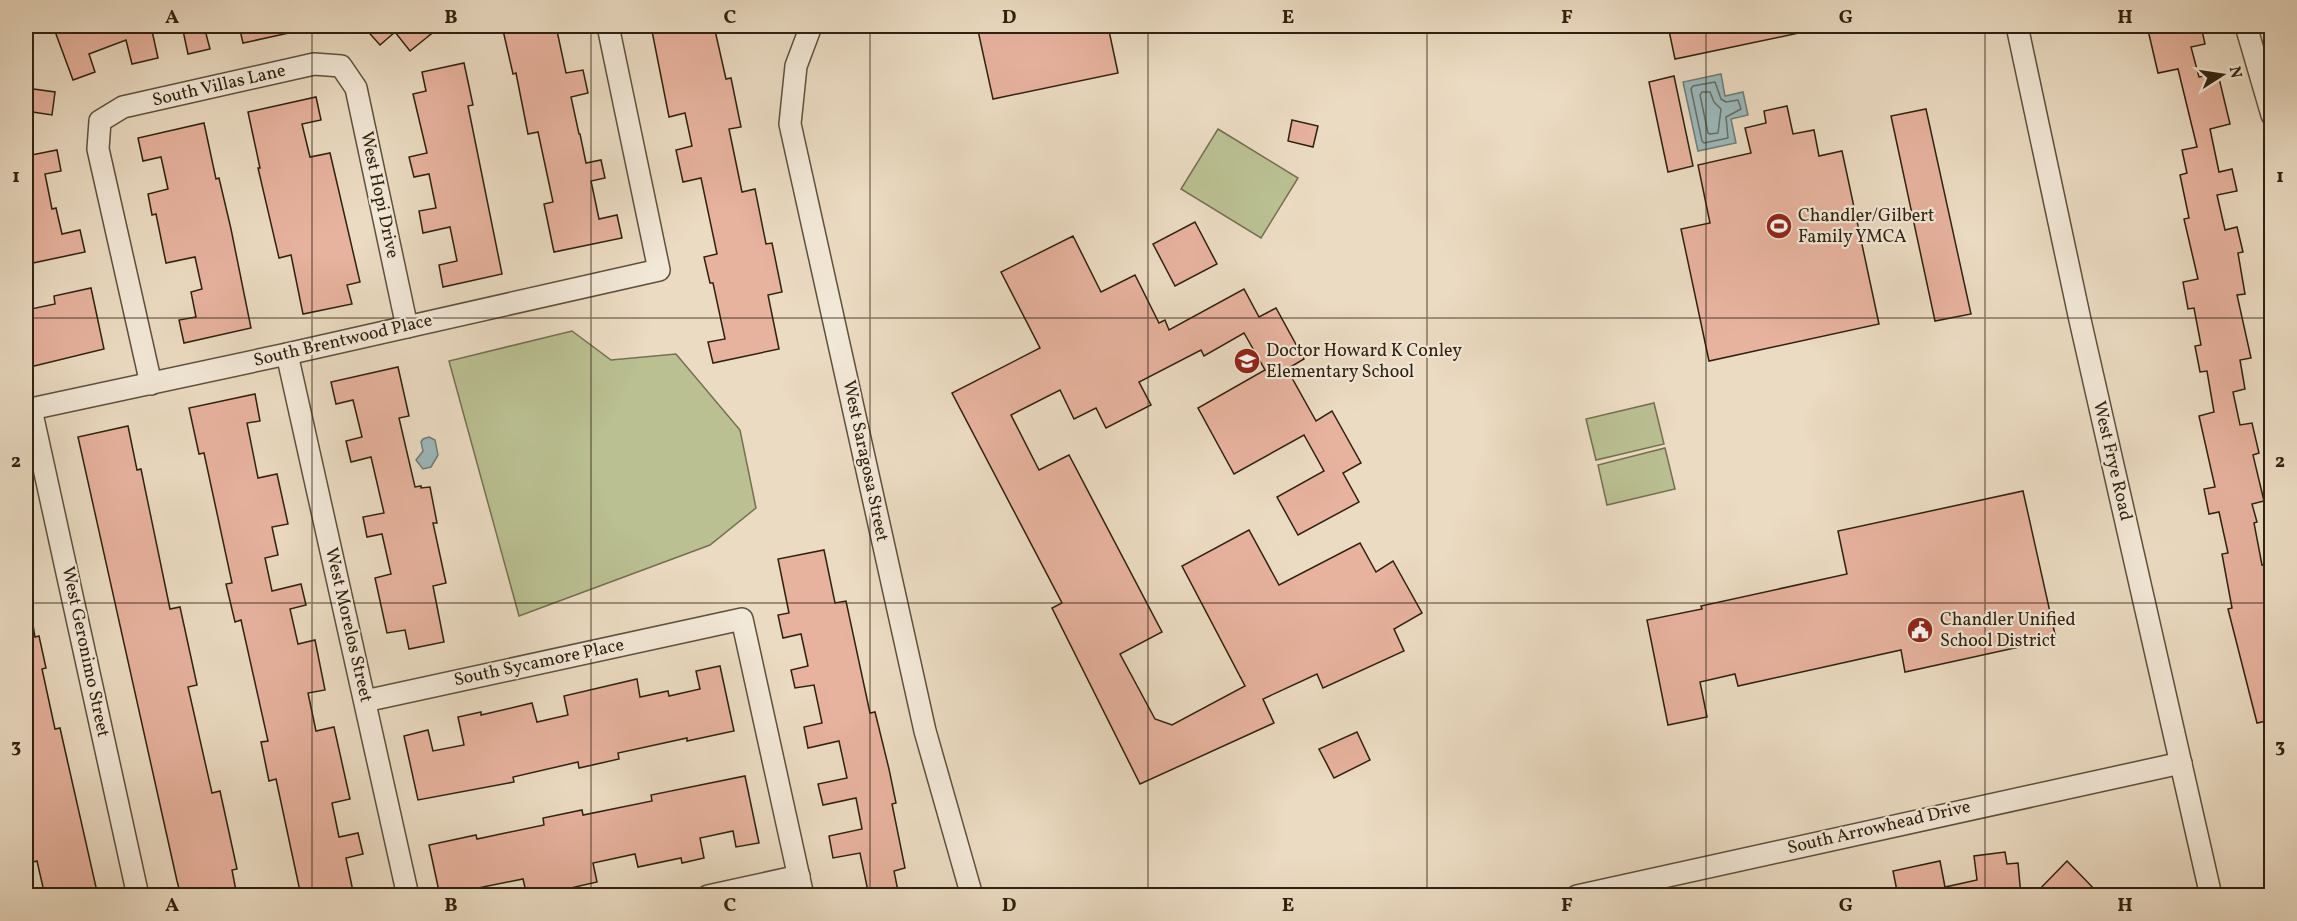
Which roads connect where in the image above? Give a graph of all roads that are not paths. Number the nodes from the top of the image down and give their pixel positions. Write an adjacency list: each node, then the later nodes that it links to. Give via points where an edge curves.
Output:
1 (608, 26): 7 (street, South Brentwood Place, via 659,270)
2 (811, 26): 17 (street, West Saragosa Street, via 796,66 790,124 925,731)
3 (2017, 26): 12 (street, West Frye Road)
4 (2246, 26): 6 (street)
5 (341, 66): 7 (street, West Hopi Drive, via 356,88); 9 (street, South Villas Lane, via 314,64 123,107 100,121 98,149)
6 (2271, 115)
7 (407, 327): 8 (street, South Brentwood Place)
8 (287, 354): 9 (street, South Brentwood Place); 11 (street, West Morelos Street)
9 (151, 384): 10 (street, South Brentwood Place)
10 (28, 410): 14 (street, West Geronimo Street)
11 (365, 701): 13 (street, South Sycamore Place, via 742,619); 15 (street, West Morelos Street)
12 (2181, 763): 18 (street, South Arrowhead Drive); 19 (street, West Frye Road)
13 (801, 886): 16 (street)
14 (138, 896)
15 (408, 896)
16 (708, 896)
17 (972, 896)
18 (1577, 896)
19 (2211, 896)

